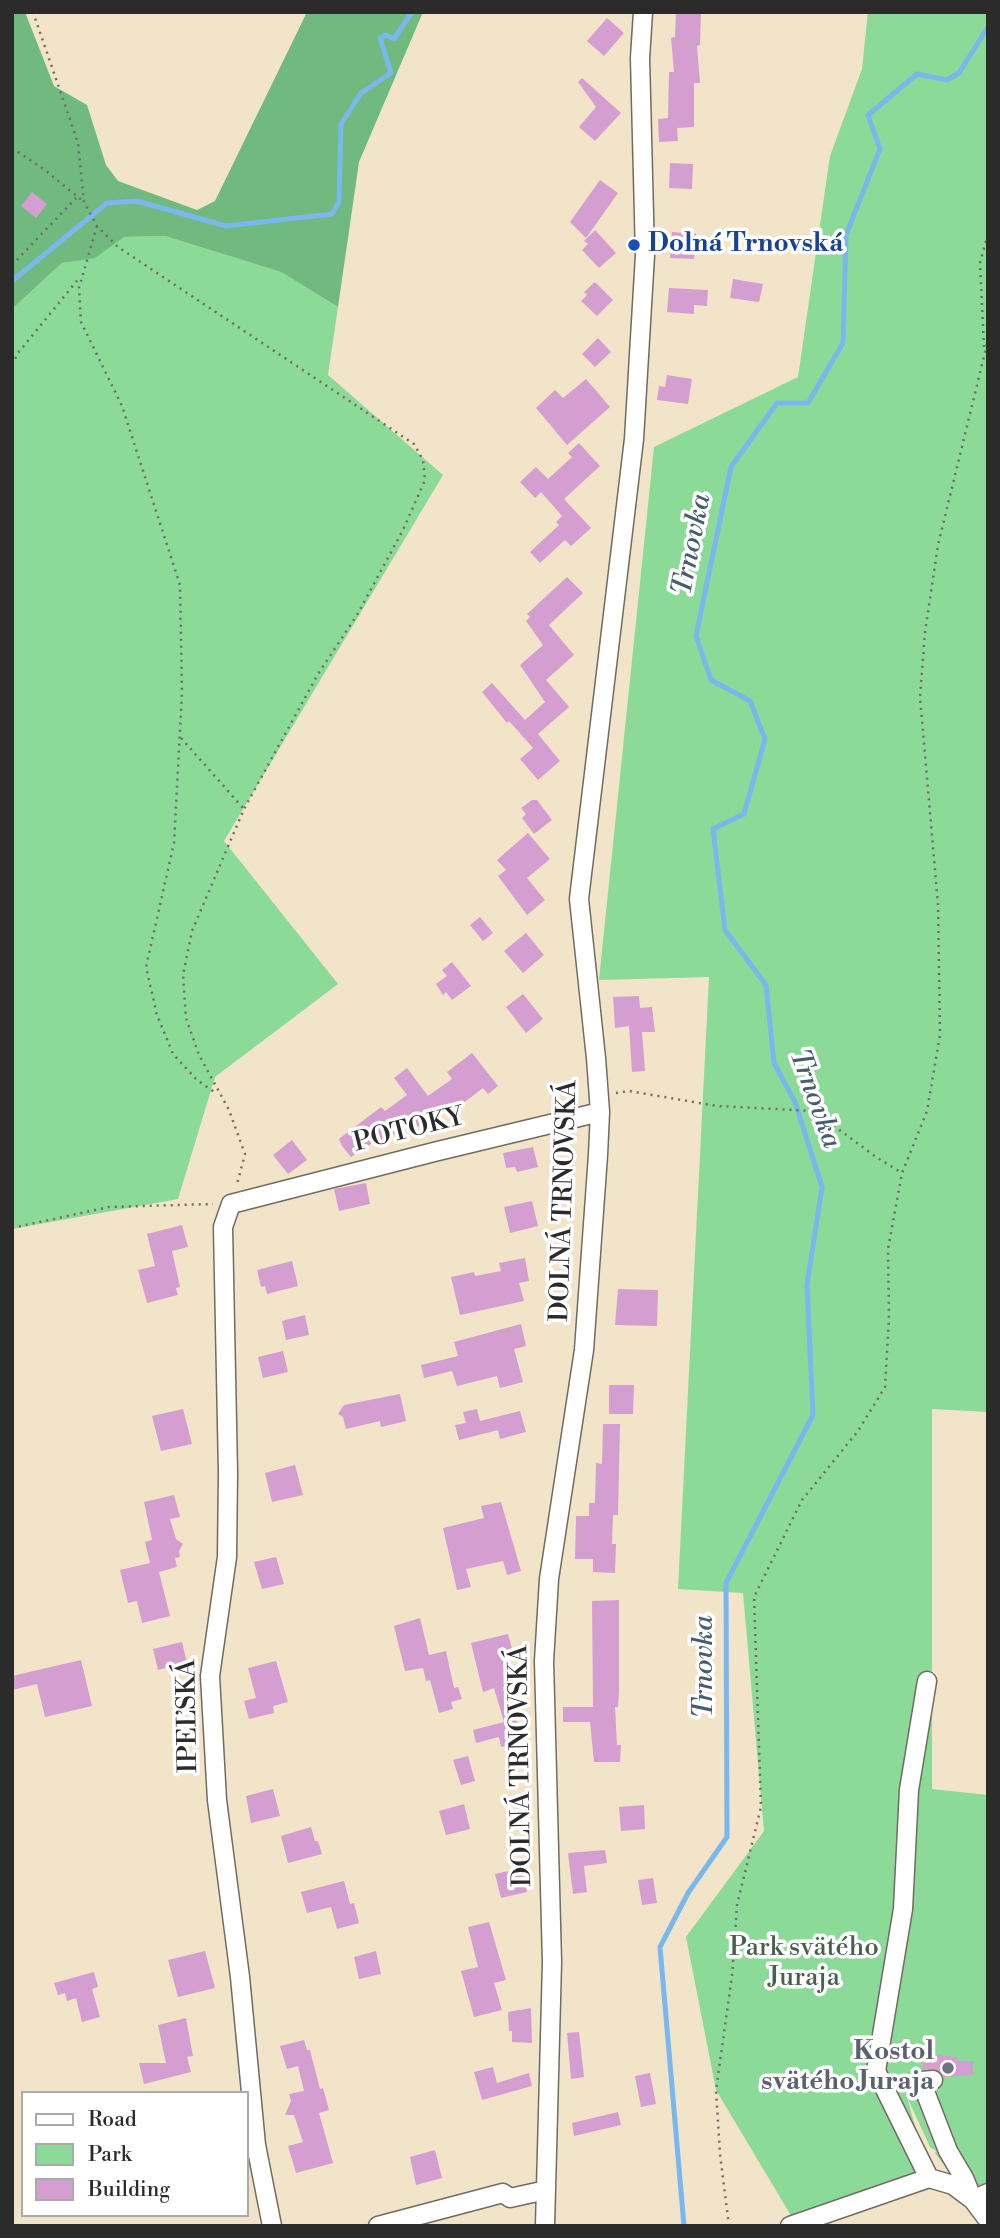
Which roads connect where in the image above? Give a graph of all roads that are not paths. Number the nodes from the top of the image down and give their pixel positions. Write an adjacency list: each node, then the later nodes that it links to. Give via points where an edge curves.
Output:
1 (643, 12): 2 (street, DOLNÁ TRNOVSKÁ, via 645,255 634,439 579,899)
2 (599, 1104): 3 (street, POTOKY); 7 (street, DOLNÁ TRNOVSKÁ, via 584,1350 549,1579 544,1661 552,1962)
3 (231, 1204): 10 (street, IPEĽSKÁ, via 223,1227 227,1557 210,1675 217,1800 256,2145)
4 (927, 1681): 6 (street, via 909,1790 903,1909 876,2071)
5 (933, 2080): 8 (street, via 921,2081 948,2151)
6 (929, 2178): 8 (street); 13 (street)
7 (546, 2190): 11 (street, via 510,2198 503,2193); 12 (street, DOLNÁ TRNOVSKÁ)
8 (980, 2197): 9 (street)
9 (988, 2220)
10 (272, 2226)
11 (378, 2226)
12 (545, 2226)
13 (790, 2226)

